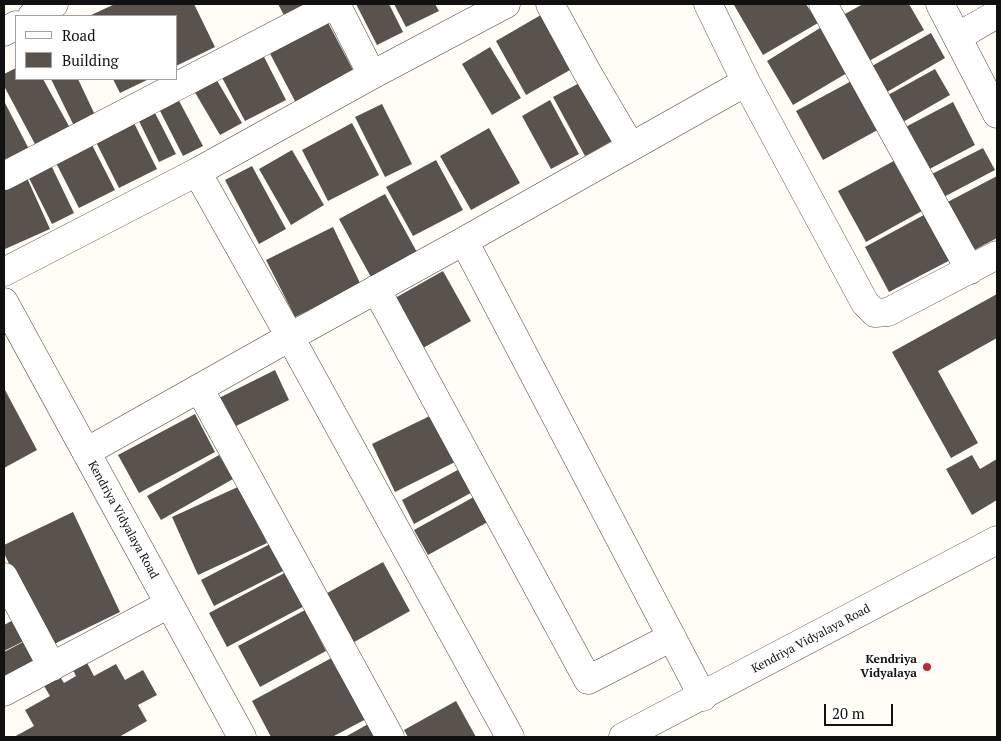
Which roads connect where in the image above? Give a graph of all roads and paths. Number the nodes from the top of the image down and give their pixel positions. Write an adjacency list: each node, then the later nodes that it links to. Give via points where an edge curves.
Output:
1 (54, 4): 9 (street)
2 (335, 4): 13 (street); 18 (street)
3 (506, 4): 13 (street)
4 (550, 4): 16 (street)
5 (708, 4): 14 (street)
6 (823, 4): 21 (street)
7 (940, 4): 12 (street)
8 (997, 14): 12 (street)
9 (34, 15)
10 (15, 26): 11 (street)
11 (4, 32)
12 (957, 37): 15 (street)
13 (372, 75): 17 (street)
14 (746, 82): 16 (street); 21 (street, via 865,303 875,313 888,312)
15 (997, 114)
16 (631, 147): 19 (street)
17 (198, 172): 22 (street); 25 (street)
18 (4, 176)
19 (464, 241): 23 (street); 31 (street)
20 (997, 256): 21 (street)
21 (970, 270)
22 (4, 272)
23 (376, 290): 25 (street); 31 (street, via 588,680)
24 (4, 302): 27 (street, Kendriya Vidyalaya Road)
25 (290, 337): 26 (street); 36 (street)
26 (199, 388): 27 (street); 37 (street)
27 (86, 452): 30 (street, Kendriya Vidyalaya Road)
28 (997, 540): 34 (street, Kendriya Vidyalaya Road)
29 (4, 577): 32 (street)
30 (169, 604): 32 (street); 35 (street, Kendriya Vidyalaya Road)
31 (672, 637): 34 (street)
32 (52, 667): 33 (street)
33 (4, 692)
34 (703, 697): 38 (street, Kendriya Vidyalaya Road)
35 (233, 734)
36 (507, 736)
37 (390, 737)
38 (623, 737)

